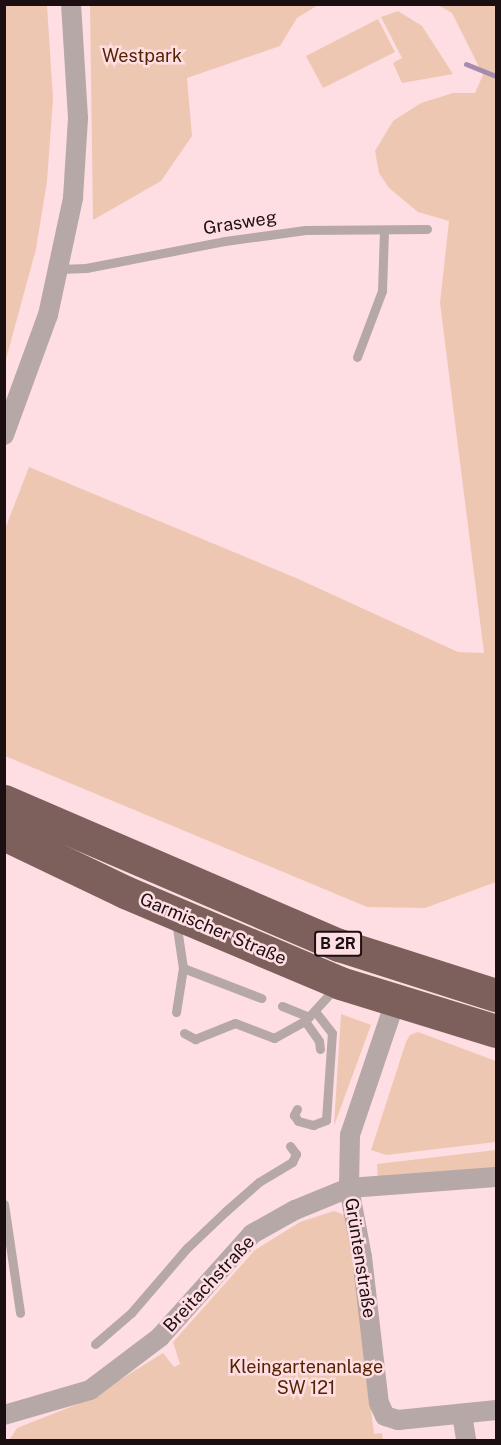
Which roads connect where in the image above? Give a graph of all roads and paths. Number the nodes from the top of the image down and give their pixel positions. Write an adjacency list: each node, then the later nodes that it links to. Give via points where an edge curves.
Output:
1 (70, 4): 4 (street, via 78,118 73,198)
2 (426, 229): 3 (lane, Grasweg)
3 (384, 230): 4 (lane, Grasweg, via 305,230 86,268); 5 (lane, via 382,291)
4 (60, 269): 6 (street, via 48,315)
5 (357, 357)
6 (4, 435)
7 (4, 801): 12 (highway, Garmischer Straße / B 2R, via 339,945)
8 (4, 834): 9 (highway, Garmischer Straße / B 2R)
9 (175, 913): 10 (lane); 11 (highway, Garmischer Straße / B 2R)
10 (183, 968): 13 (lane); 16 (lane)
11 (340, 983): 14 (highway, Garmischer Straße / B 2R); 17 (lane)
12 (496, 995)
13 (261, 998)
14 (395, 1002): 18 (highway, Garmischer Straße / B 2R); 24 (street, Grüntenstraße, via 355,1114 350,1135)
15 (282, 1006): 17 (lane)
16 (176, 1012)
17 (309, 1016): 19 (lane, via 274,1038 235,1023 195,1039); 20 (lane); 21 (lane, via 332,1033 326,1120 312,1125 298,1121 294,1114)
18 (496, 1030)
19 (184, 1033)
20 (320, 1049)
21 (297, 1108)
22 (290, 1146): 27 (lane, via 296,1154 292,1162 260,1182 226,1211 187,1248 131,1313)
23 (496, 1177): 24 (street, Breitachstraße)
24 (349, 1188): 29 (street, Grüntenstraße, via 385,1416 398,1420); 30 (street, Breitachstraße, via 295,1210 252,1234 160,1337 90,1390)
25 (4, 1204): 26 (lane)
26 (20, 1313)
27 (95, 1344)
28 (496, 1410): 29 (street)
29 (462, 1414): 31 (street)
30 (4, 1415)
31 (466, 1440)

